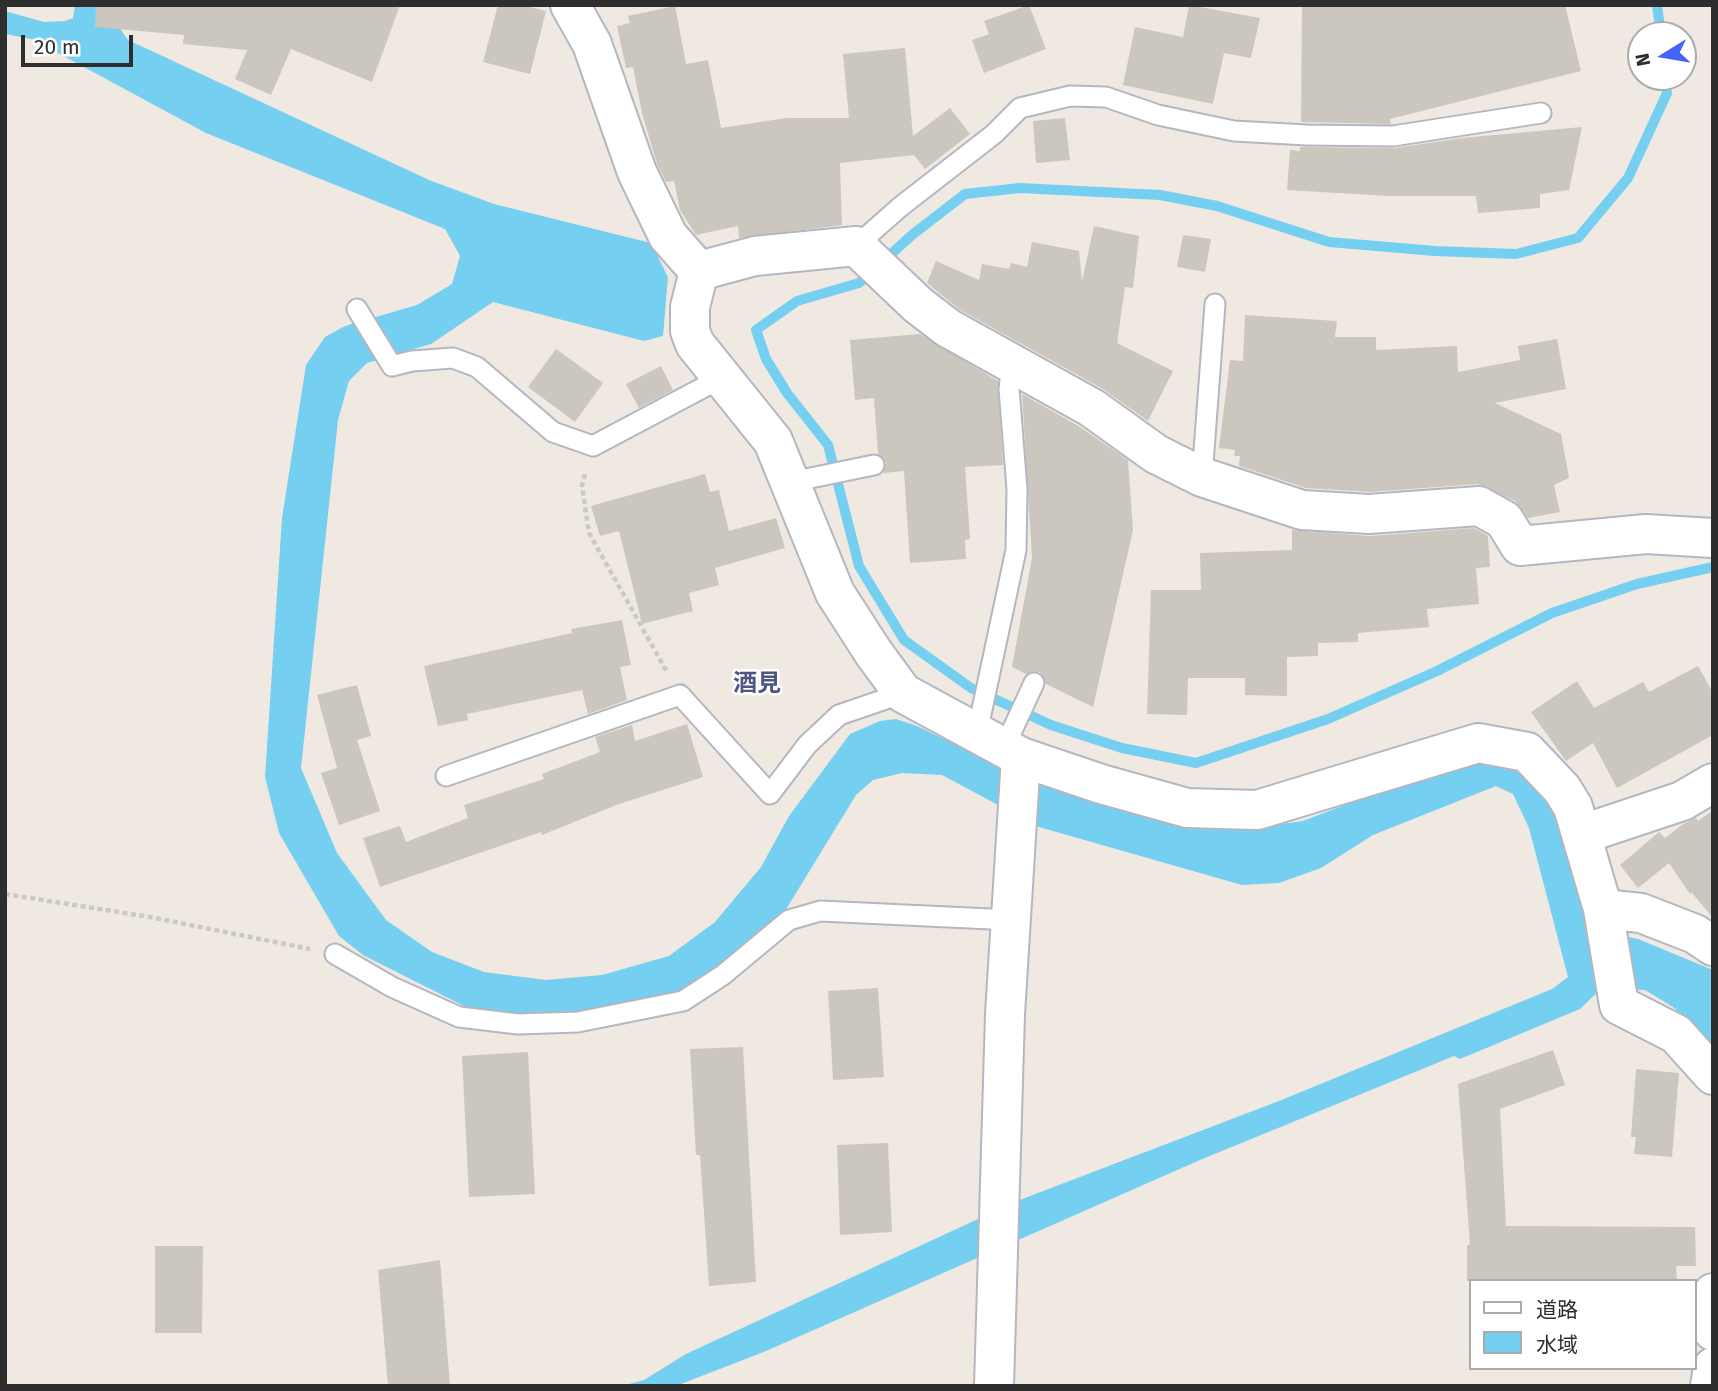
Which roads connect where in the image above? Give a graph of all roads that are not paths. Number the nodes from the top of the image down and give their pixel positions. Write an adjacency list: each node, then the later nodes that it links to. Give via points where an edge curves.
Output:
1 (570, 5): 4 (street, via 593,44 637,172 657,214 668,236)
2 (1541, 113): 3 (lane, via 1393,136 1307,135 1234,131 1158,115 1106,97 1070,96 1020,108)
3 (856, 246): 4 (street, via 755,256); 7 (street, via 948,328)
4 (699, 271): 8 (street, via 690,307 690,331 695,344)
5 (1216, 304): 10 (lane)
6 (357, 309): 8 (lane, via 392,366 453,358 477,367 553,432 593,446)
7 (1013, 366): 10 (street, via 1080,401 1156,454); 15 (lane, via 1009,389 1017,489 1016,550)
8 (723, 377): 11 (street, via 773,441)
9 (874, 465): 11 (lane)
10 (1202, 477): 12 (street, via 1302,510 1369,514 1479,506 1504,520 1520,546 1646,534)
11 (791, 482): 14 (street, via 835,593)
12 (1713, 538)
13 (1034, 683): 15 (lane)
14 (903, 693): 15 (street); 16 (lane, via 839,715 807,746 770,794 680,695)
15 (1000, 746): 18 (street, via 1101,784 1188,808 1257,810 1478,743 1527,752 1562,789); 20 (street)
16 (446, 776)
17 (1713, 783): 18 (street, via 1682,801)
18 (1583, 834): 19 (street)
19 (1602, 909): 21 (street, via 1641,913); 23 (street, via 1619,1006 1676,1034)
20 (1012, 920): 22 (lane, via 820,911 789,920 723,975 683,1001 578,1022 518,1024 459,1017 392,987); 27 (street)
21 (1713, 946)
22 (335, 954)
23 (1713, 1075)
24 (1713, 1293): 25 (street)
25 (1713, 1331)
26 (1713, 1367): 28 (street)
27 (994, 1386)
28 (1710, 1386)

